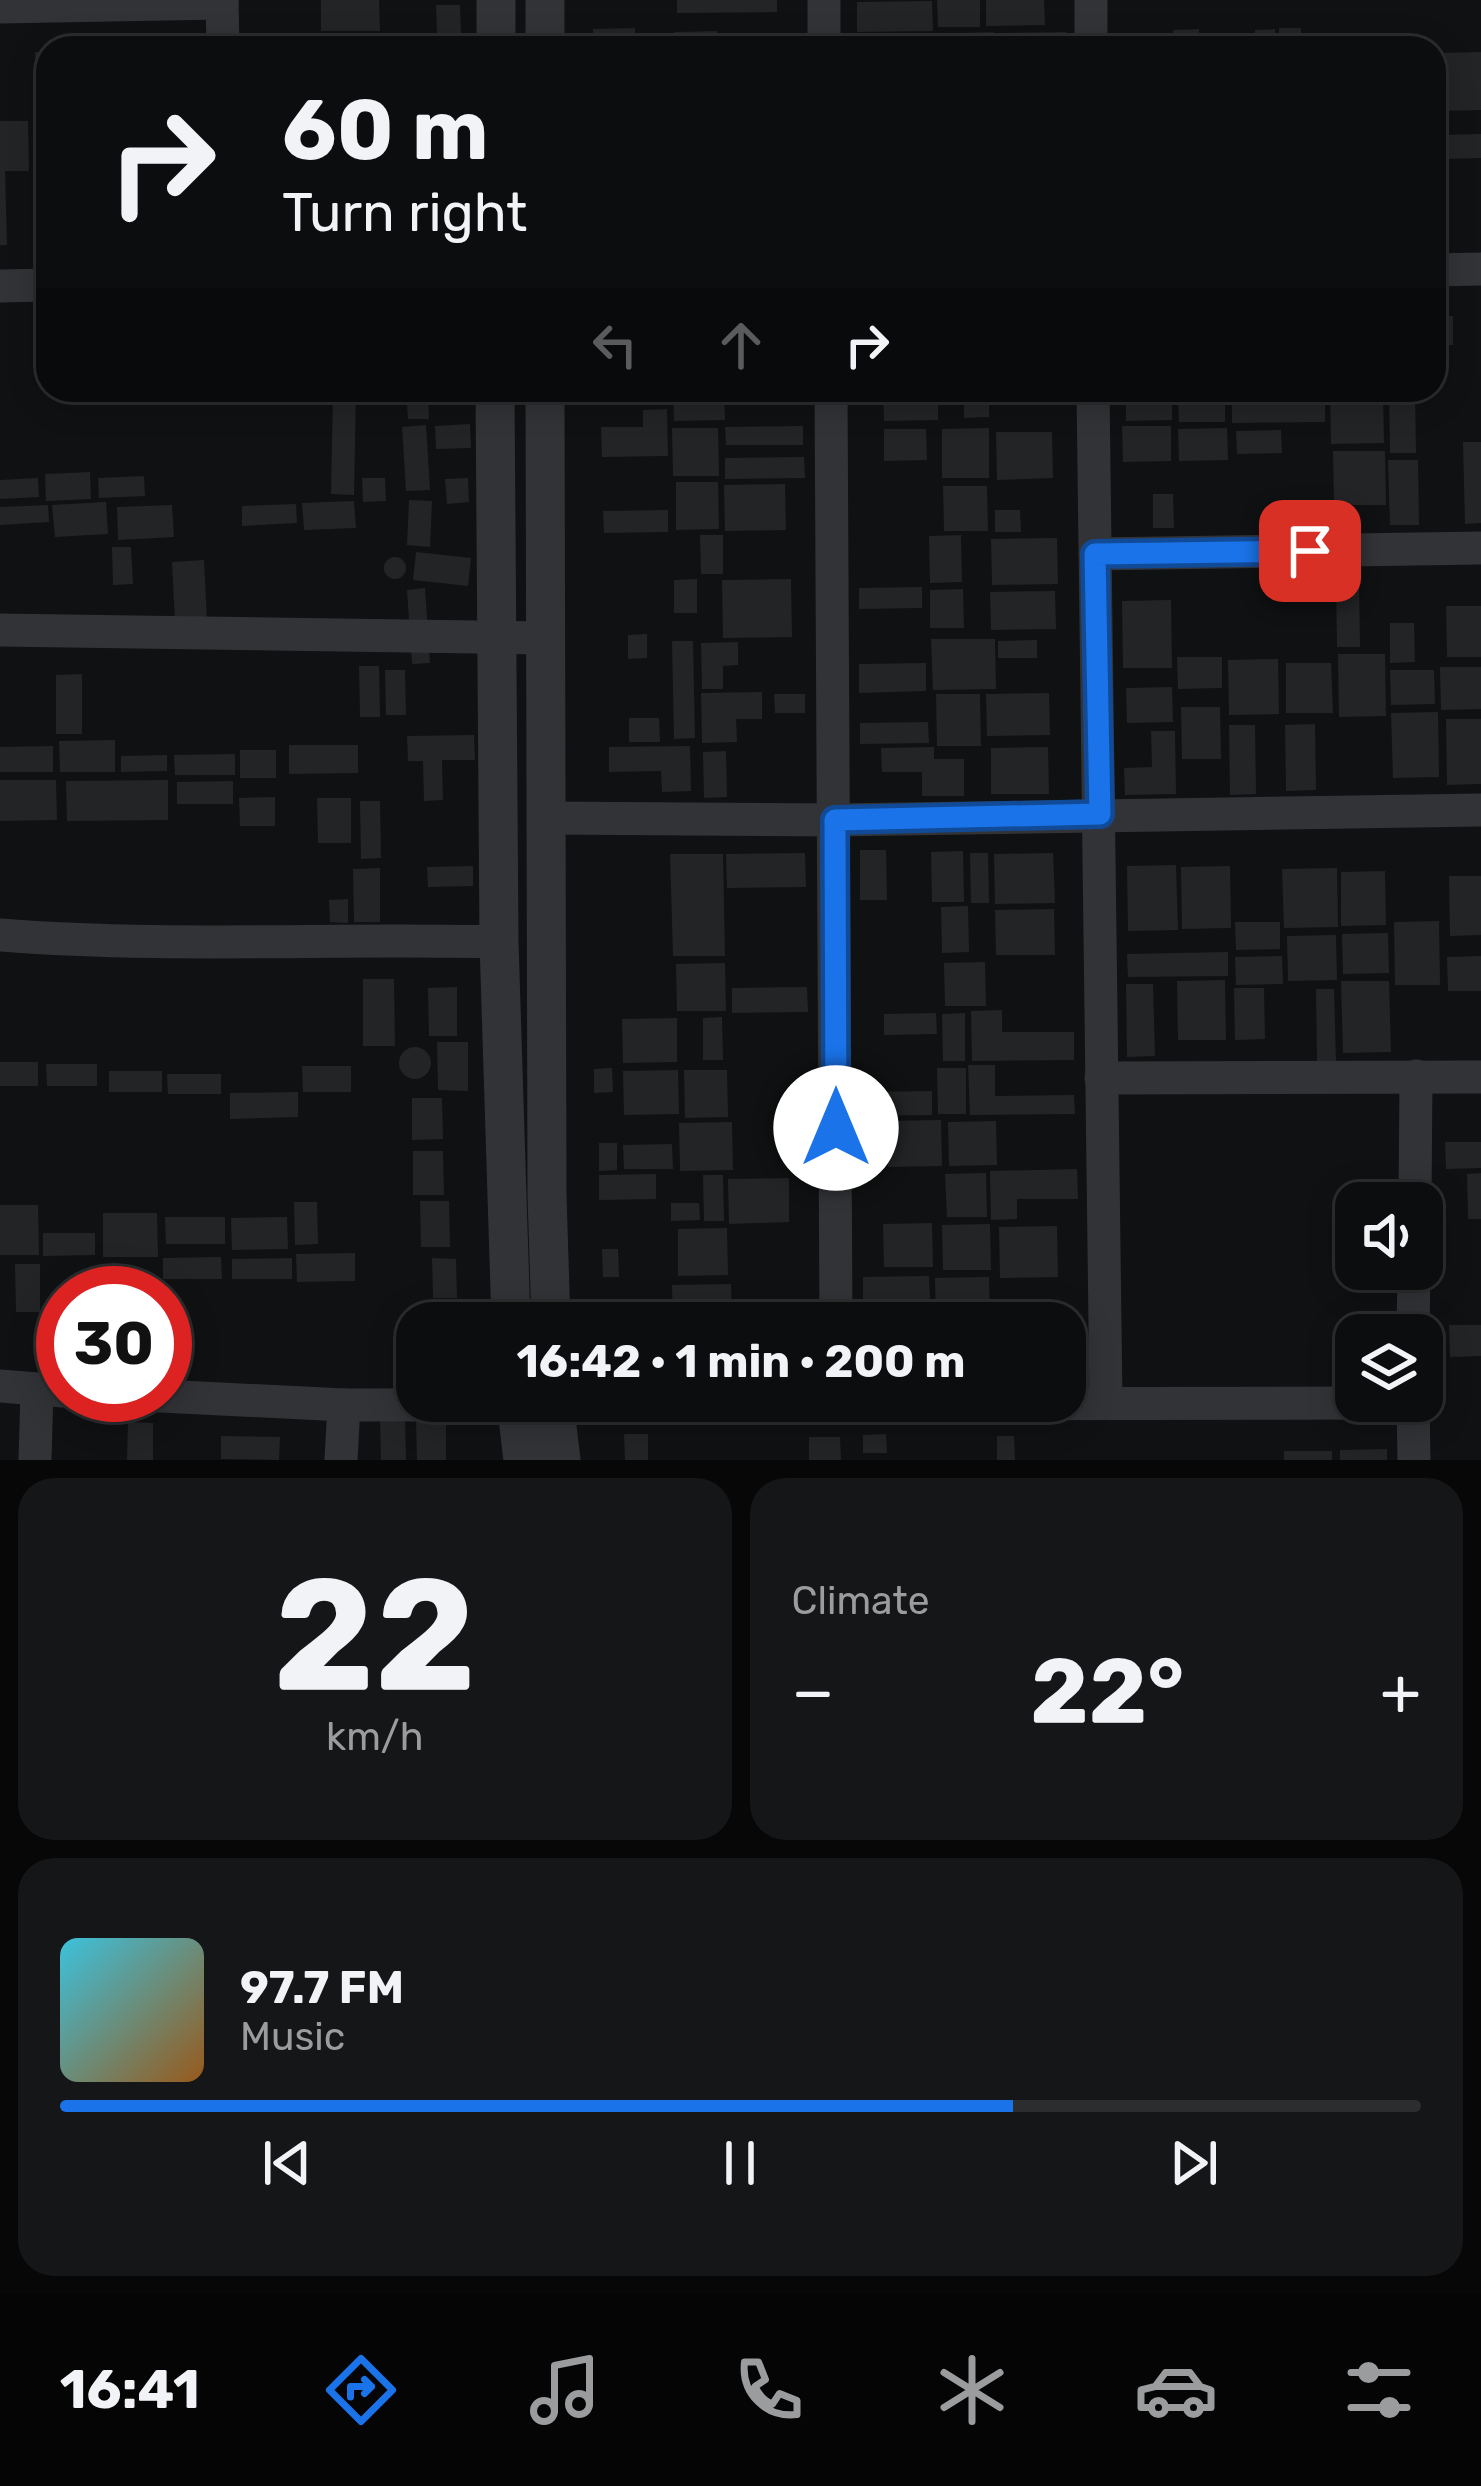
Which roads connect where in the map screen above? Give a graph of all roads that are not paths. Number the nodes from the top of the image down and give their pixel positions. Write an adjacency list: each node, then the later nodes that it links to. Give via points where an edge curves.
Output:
1 (496, 0): 8 (street)
2 (544, 0): 9 (street)
3 (824, 0): 10 (street)
4 (1091, 0): 11 (street)
5 (222, 2): 6 (street); 7 (street)
6 (0, 7)
7 (223, 36)
8 (496, 36)
9 (544, 36)
10 (824, 36)
11 (1091, 36)
12 (1481, 269): 13 (street)
13 (1446, 270)
14 (36, 285): 15 (street)
15 (0, 286)
16 (496, 402): 23 (street)
17 (545, 402): 24 (street)
18 (831, 402): 28 (street)
19 (1093, 402): 21 (street)
20 (1481, 548): 21 (street)
21 (1095, 554): 26 (street)
22 (0, 630): 23 (street)
23 (495, 638): 24 (street); 30 (street)
24 (546, 638): 27 (street)
25 (1481, 810): 26 (street)
26 (1100, 814): 28 (street); 33 (street)
27 (548, 818): 28 (street); 36 (street)
28 (835, 820): 37 (street)
29 (0, 935): 30 (street)
30 (499, 942): 35 (street)
31 (1416, 1076): 32 (street); 33 (street); 34 (street)
32 (1481, 1077)
33 (1101, 1078): 43 (street)
34 (1415, 1182)
35 (510, 1302)
36 (551, 1302)
37 (836, 1302)
38 (0, 1386): 39 (street)
39 (36, 1389)
40 (192, 1398): 45 (street)
41 (1335, 1402): 43 (street)
42 (1086, 1403): 43 (street)
43 (1106, 1403)
44 (396, 1404): 45 (street)
45 (344, 1405): 51 (street)
46 (43, 1422): 50 (street)
47 (531, 1422): 52 (street)
48 (544, 1422): 53 (street)
49 (1413, 1422): 54 (street)
50 (35, 1460)
51 (341, 1460)
52 (523, 1460)
53 (561, 1460)
54 (1414, 1460)

